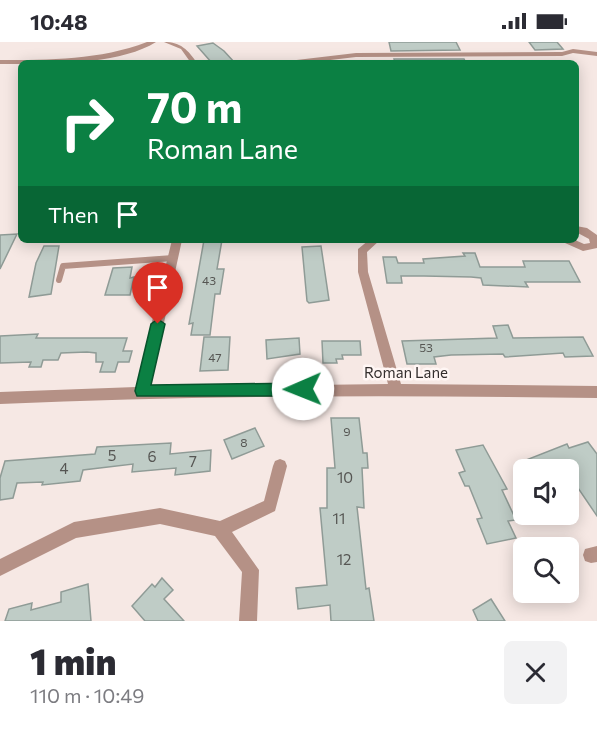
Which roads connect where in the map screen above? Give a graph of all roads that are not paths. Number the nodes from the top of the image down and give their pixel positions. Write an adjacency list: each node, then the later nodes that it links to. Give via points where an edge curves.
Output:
1 (153, 42): 7 (street, via 128,53)
2 (167, 42): 8 (street, via 183,48)
3 (570, 42): 4 (street, via 576,46)
4 (573, 51): 5 (street); 6 (street)
5 (597, 54)
6 (356, 55): 9 (street); 10 (street)
7 (81, 60)
8 (192, 60)
9 (314, 60)
10 (358, 60)
11 (0, 62): 12 (street)
12 (18, 62)
13 (579, 230): 16 (street, via 594,238 595,244 583,248)
14 (176, 243): 17 (street)
15 (372, 243): 19 (street, via 363,251 363,272)
16 (573, 243)
17 (173, 258): 18 (lane, via 63,266); 20 (street)
18 (58, 280)
19 (396, 388): 20 (street, Roman Lane); 21 (street, Roman Lane)
20 (142, 391): 22 (street, Roman Lane)
21 (597, 392)
22 (0, 398)
23 (280, 466): 24 (street, via 270,506)
24 (220, 529): 25 (street, via 160,516 74,530); 26 (street, via 251,570)
25 (0, 568)
26 (249, 621)

